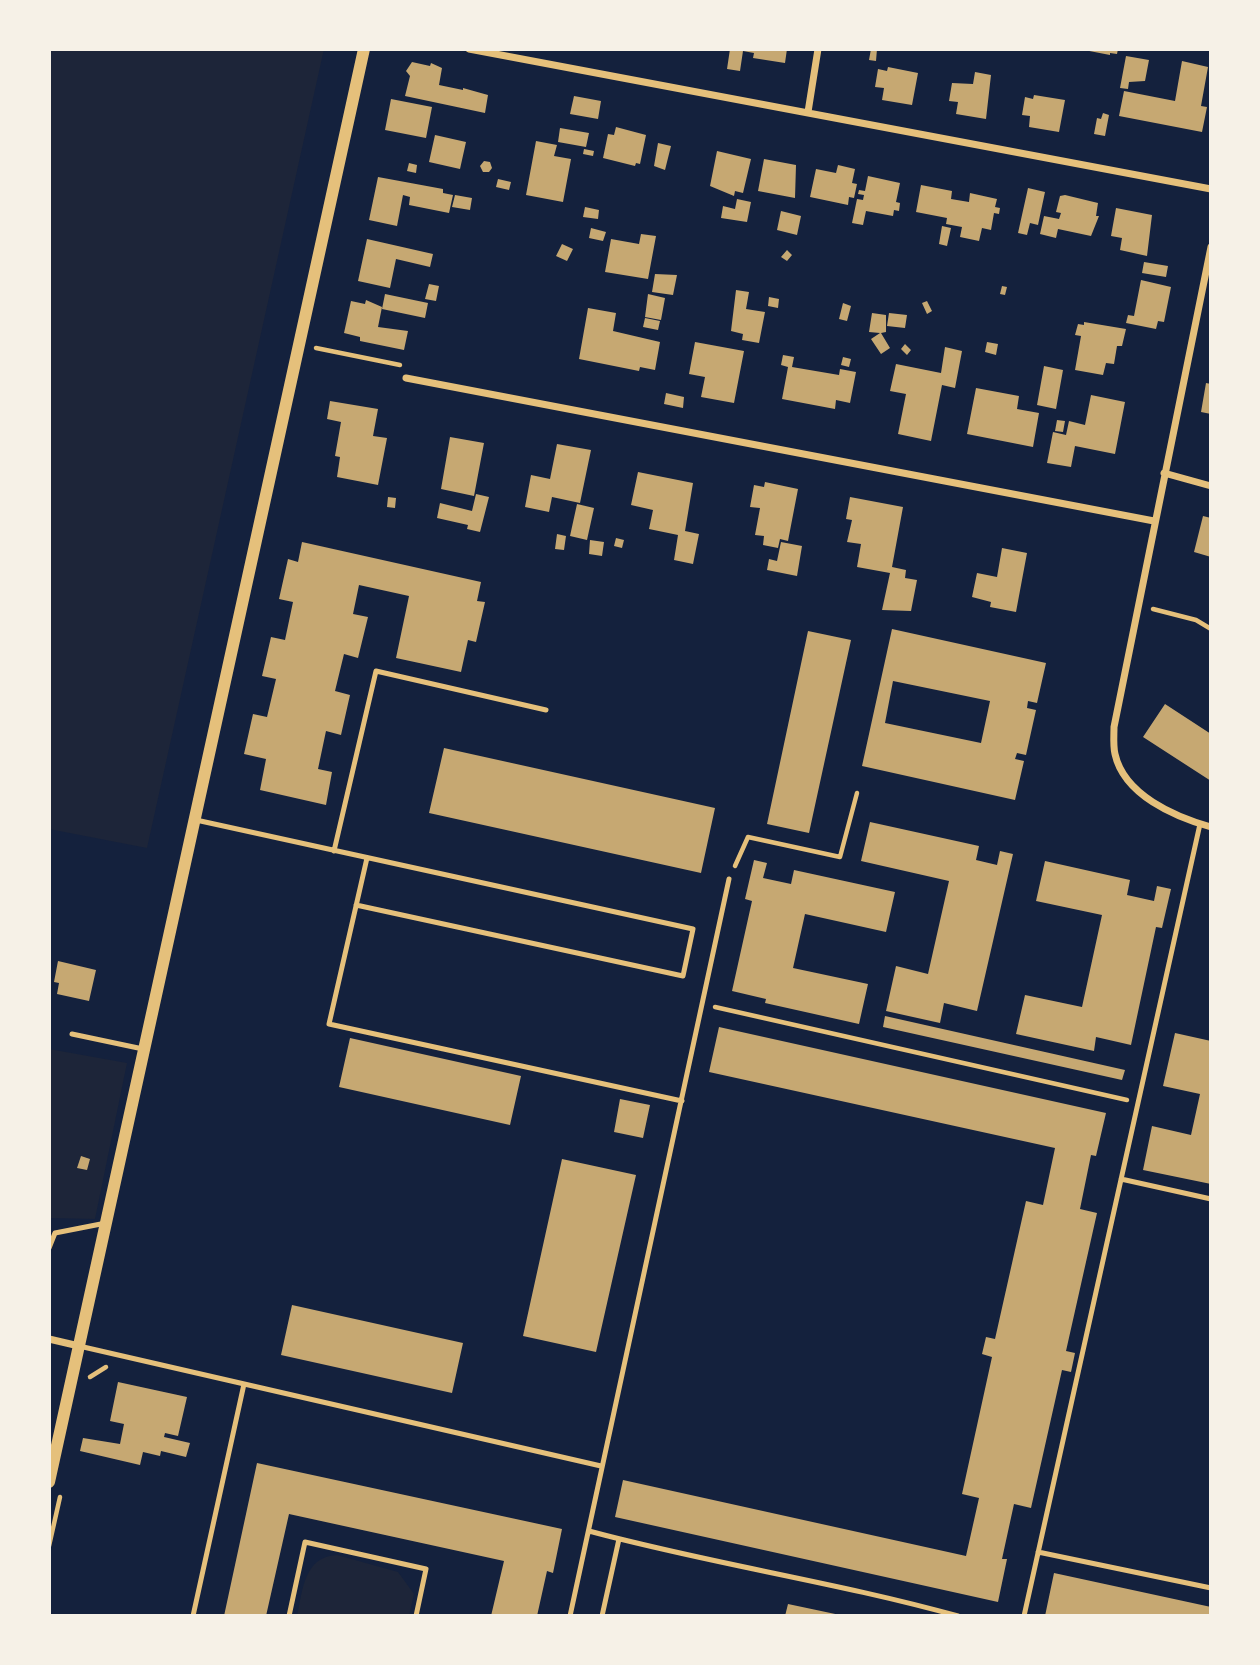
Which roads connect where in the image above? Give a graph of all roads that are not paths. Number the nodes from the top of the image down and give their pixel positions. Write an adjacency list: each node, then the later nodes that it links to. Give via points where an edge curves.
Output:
1 (364, 49): 12 (street)
2 (469, 49): 4 (street)
3 (818, 49): 4 (street)
4 (808, 113): 5 (street)
5 (1211, 189)
6 (1211, 247): 8 (street)
7 (406, 378): 10 (street)
8 (1164, 473): 9 (street); 10 (street)
9 (1211, 486)
10 (1154, 521): 13 (street, via 1114,727 1115,755 1147,799)
11 (545, 710): 15 (lane, via 376,671)
12 (193, 820): 15 (lane); 20 (street)
13 (1200, 824): 14 (street); 22 (lane)
14 (1211, 827)
15 (334, 851): 16 (lane)
16 (367, 858): 18 (lane); 18 (lane, via 693,929 686,965 683,976)
17 (729, 879): 21 (lane)
18 (356, 905): 21 (lane, via 329,1024)
19 (72, 1034): 20 (lane)
20 (143, 1049): 24 (street)
21 (682, 1101): 29 (lane, via 627,1366)
22 (1121, 1178): 23 (lane); 33 (lane)
23 (1211, 1199)
24 (106, 1223): 25 (lane, via 54,1233); 27 (street)
25 (49, 1248)
26 (49, 1339): 27 (street)
27 (79, 1346): 28 (lane); 30 (street)
28 (244, 1384): 29 (lane); 35 (lane)
29 (601, 1465): 31 (lane)
30 (49, 1482)
31 (589, 1531): 32 (lane); 38 (lane)
32 (619, 1539): 39 (lane); 40 (lane, via 877,1594)
33 (1038, 1552): 34 (lane); 41 (lane)
34 (1211, 1588)
35 (193, 1616)
36 (289, 1616): 37 (lane, via 305,1542 426,1569)
37 (416, 1616)
38 (570, 1616)
39 (602, 1616)
40 (958, 1616)
41 (1024, 1616)

